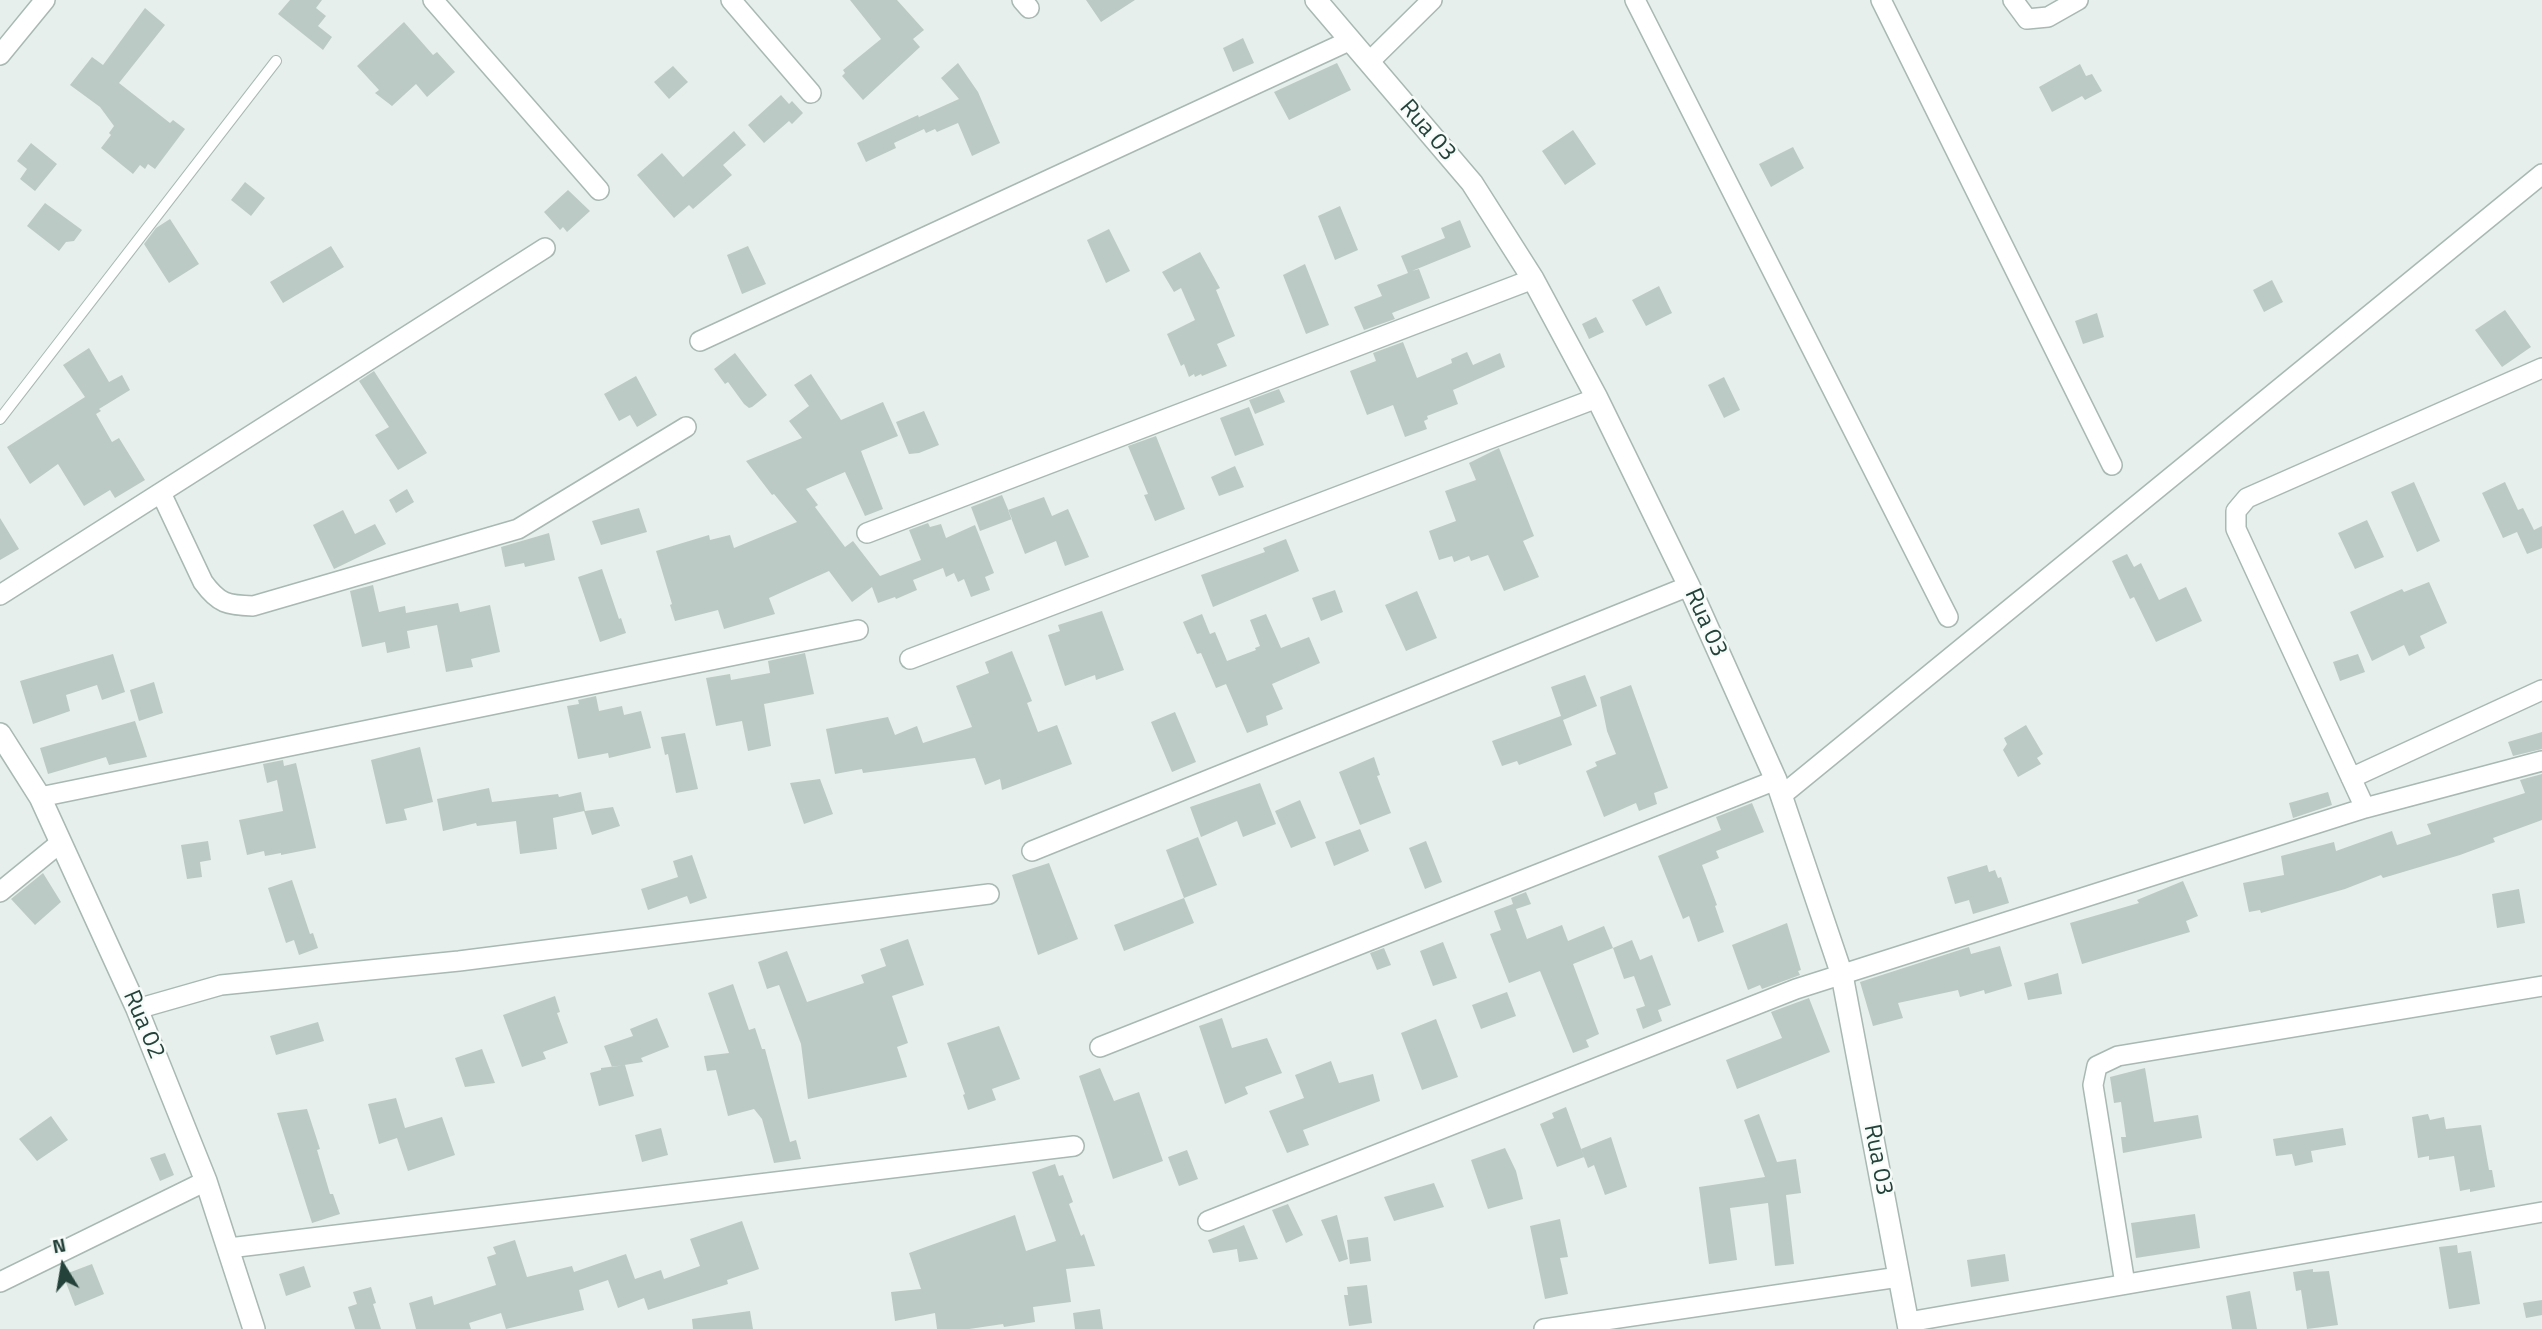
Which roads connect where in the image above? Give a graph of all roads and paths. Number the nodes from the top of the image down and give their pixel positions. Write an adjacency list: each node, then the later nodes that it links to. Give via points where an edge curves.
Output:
1 (45, 0): 11 (street)
2 (433, 0): 16 (street)
3 (731, 0): 14 (street)
4 (1316, 0): 10 (street, Rua 03)
5 (1432, 0): 13 (street)
6 (1635, 0): 29 (street)
7 (1881, 0): 24 (street)
8 (2013, 0): 9 (street, via 2027,19 2048,17)
9 (2078, 0)
10 (1351, 40): 13 (street, Rua 03); 19 (street)
11 (0, 55)
12 (276, 61): 22 (lane)
13 (1368, 62): 18 (street, Rua 03, via 1472,183)
14 (811, 93)
15 (2542, 174): 36 (street)
16 (599, 190)
17 (545, 248): 25 (street)
18 (1533, 279): 21 (street, Rua 03); 26 (street)
19 (700, 341)
20 (2542, 368): 35 (street, via 2247,498 2236,511 2236,529)
21 (1597, 398): 27 (street, Rua 03); 31 (street)
22 (0, 419)
23 (686, 427): 25 (street, via 517,529 253,606 228,605 213,596)
24 (2112, 465)
25 (160, 493): 28 (street)
26 (867, 533)
27 (1689, 586): 36 (street, Rua 03); 40 (street)
28 (0, 595)
29 (1948, 617)
30 (858, 630): 37 (street)
31 (910, 659)
32 (2542, 690): 35 (street)
33 (0, 734): 37 (street, Rua 02)
34 (2542, 761): 38 (street)
35 (2351, 778): 38 (street)
36 (1778, 788): 43 (street, Rua 03); 46 (street)
37 (40, 797): 39 (street, Rua 02)
38 (2365, 808): 43 (street)
39 (60, 843): 41 (street); 45 (street, Rua 02)
40 (1032, 851)
41 (0, 892)
42 (989, 894): 45 (street, via 459,961 221,985)
43 (1842, 975): 50 (street, via 1796,989); 52 (street, Rua 03)
44 (2542, 986): 54 (street, via 2118,1056 2097,1066 2093,1085)
45 (137, 1009): 48 (street, Rua 02)
46 (1100, 1047)
47 (1074, 1146): 51 (street)
48 (206, 1181): 51 (street, Rua 02); 53 (street)
49 (2542, 1212): 54 (street)
50 (1208, 1220)
51 (229, 1248): 56 (street, Rua 02)
52 (1899, 1277): 55 (street, Rua 03); 57 (street)
53 (0, 1282)
54 (2125, 1284): 55 (street)
55 (1908, 1325)
56 (254, 1329)
57 (1544, 1329)

